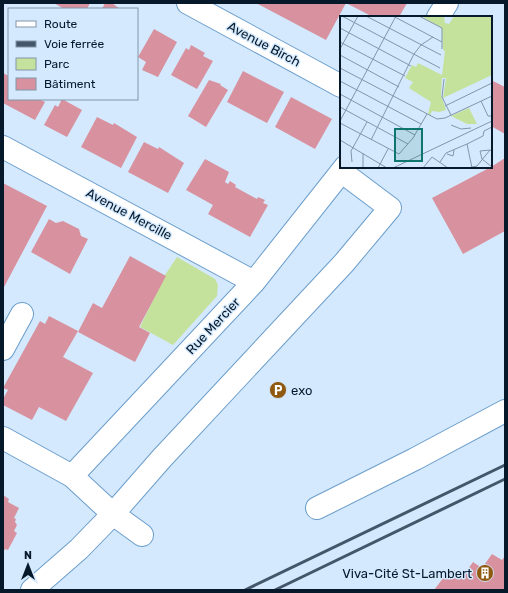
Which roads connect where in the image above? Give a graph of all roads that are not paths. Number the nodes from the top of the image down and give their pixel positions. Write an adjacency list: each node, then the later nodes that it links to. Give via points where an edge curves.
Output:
1 (188, 3): 4 (street, Avenue Birch)
2 (446, 3): 3 (street)
3 (439, 16)
4 (340, 85)
5 (3, 147): 7 (street, Avenue Mercille)
6 (343, 169): 7 (street, Rue Mercier); 14 (street, via 390,208 344,263)
7 (254, 282): 12 (street, Rue Mercier)
8 (22, 314): 9 (street)
9 (3, 349)
10 (505, 411): 13 (street)
11 (3, 438): 12 (street)
12 (72, 476): 14 (street)
13 (317, 508)
14 (113, 514): 15 (street); 16 (street, via 79,549)
15 (142, 535)
16 (32, 590)

